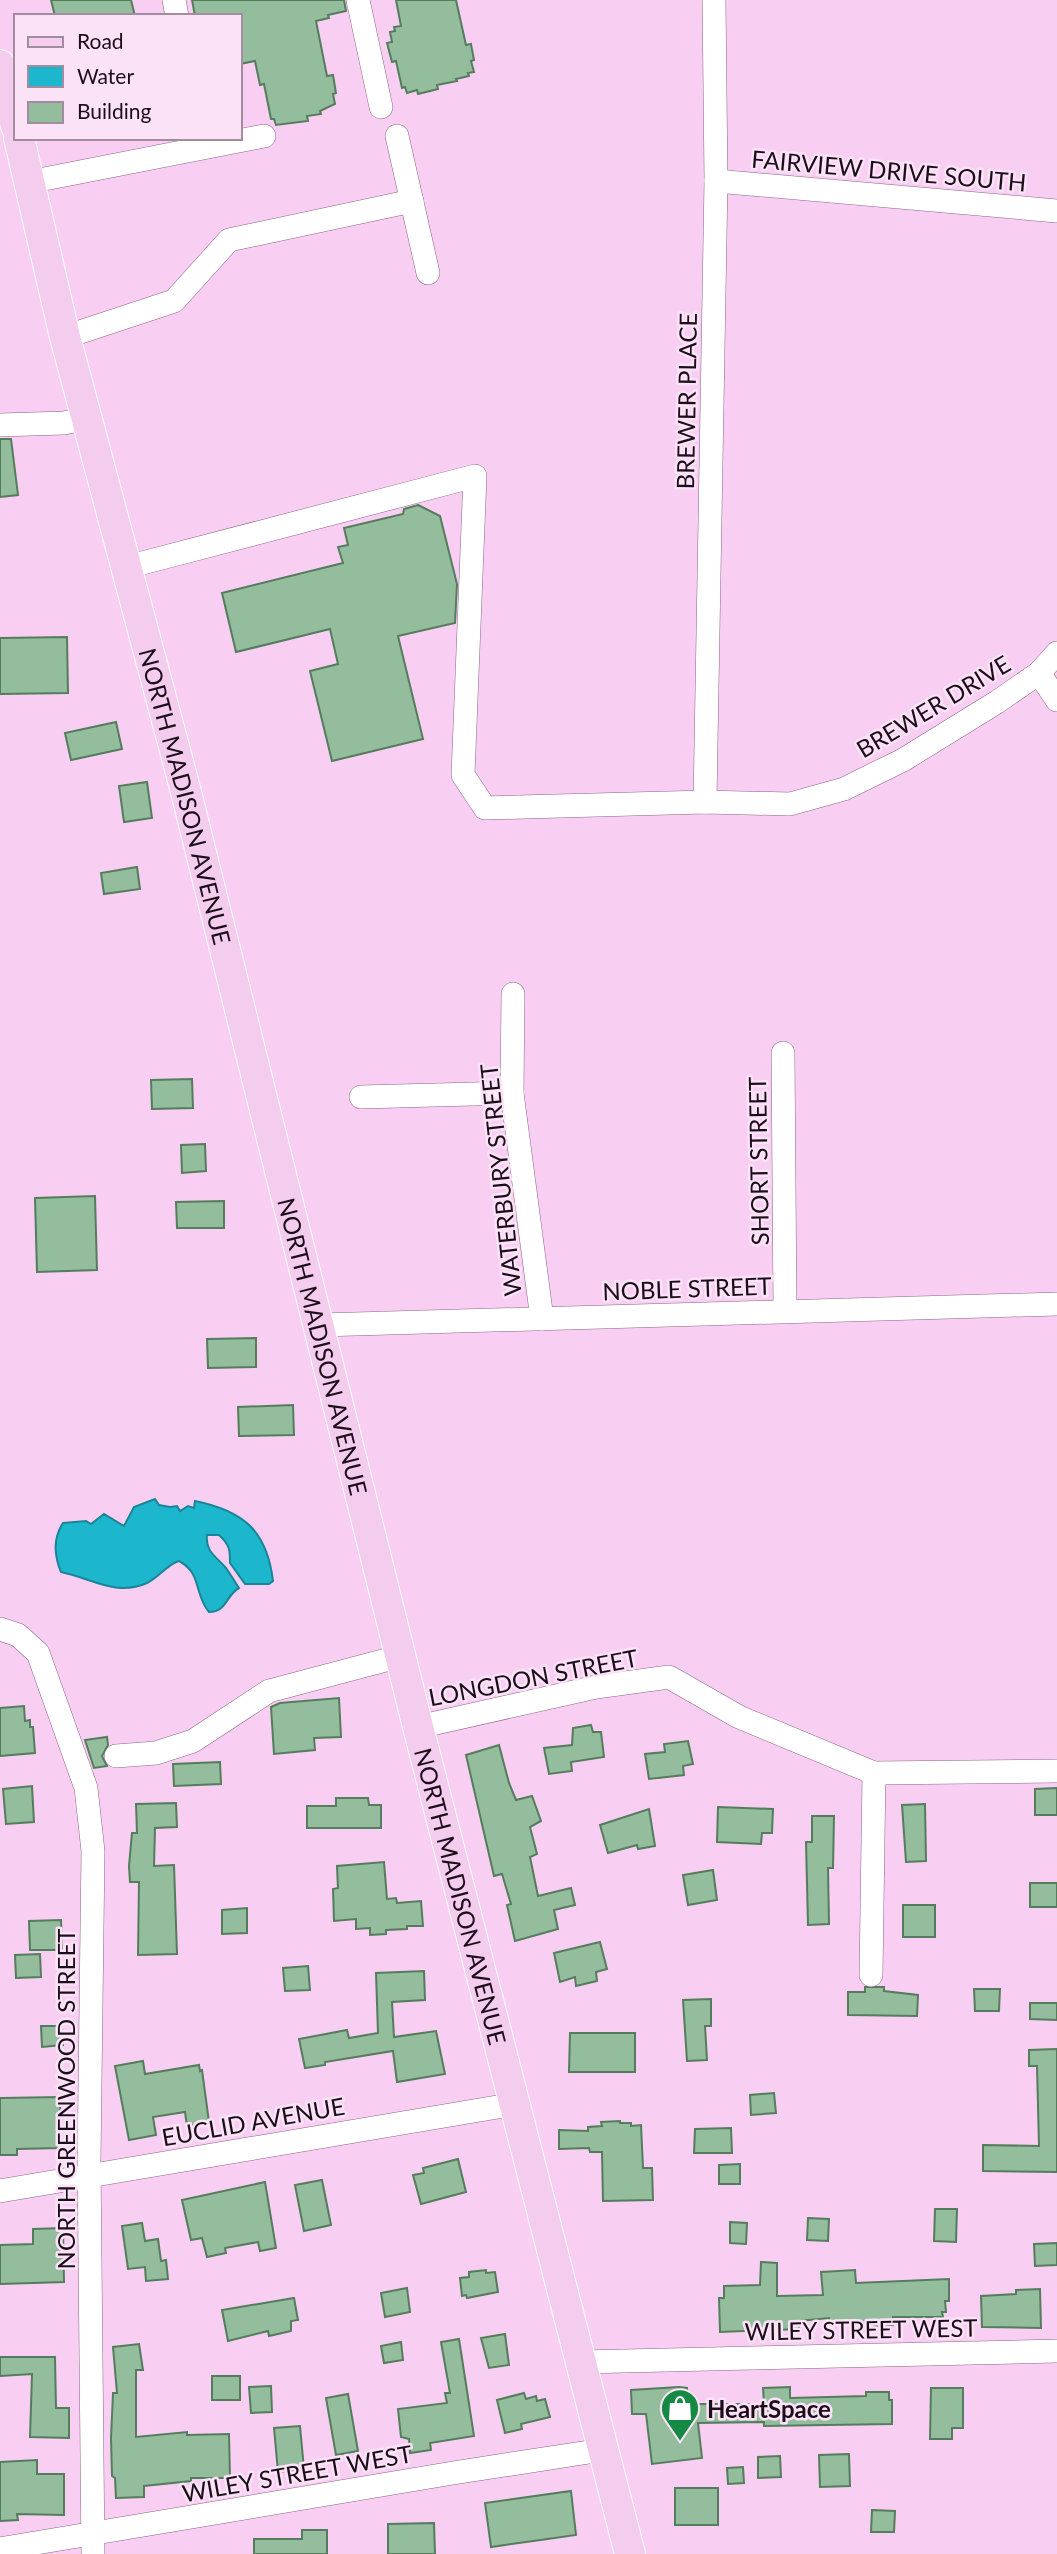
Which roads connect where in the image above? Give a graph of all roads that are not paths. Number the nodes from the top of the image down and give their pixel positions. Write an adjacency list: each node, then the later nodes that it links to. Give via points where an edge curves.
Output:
1 (358, 0): 4 (street)
2 (714, 0): 12 (street, BREWER PLACE)
3 (0, 65): 5 (main road)
4 (381, 107)
5 (14, 118)
6 (264, 136): 8 (street)
7 (397, 136): 14 (street)
8 (242, 139)
9 (19, 140): 13 (main road, NORTH MADISON AVENUE)
10 (229, 140): 11 (street)
11 (203, 143): 13 (street)
12 (716, 181): 15 (street, FAIRVIEW DRIVE SOUTH); 24 (street, BREWER PLACE)
13 (29, 182): 17 (main road, NORTH MADISON AVENUE)
14 (412, 201): 16 (street); 17 (street, via 229,240 174,301)
15 (1057, 211)
16 (428, 273)
17 (65, 337): 18 (main road, NORTH MADISON AVENUE)
18 (88, 418): 19 (street); 20 (main road, NORTH MADISON AVENUE)
19 (0, 425)
20 (127, 567): 24 (street, BREWER DRIVE, via 475,476 463,775 485,808); 32 (main road, NORTH MADISON AVENUE)
21 (1057, 653): 22 (street, BREWER DRIVE)
22 (1039, 673): 23 (street); 24 (street, BREWER DRIVE, via 903,761 844,789 790,803)
23 (1057, 700)
24 (705, 802)
25 (513, 994): 27 (street, WATERBURY STREET)
26 (783, 1053): 30 (street, SHORT STREET)
27 (512, 1093): 28 (street); 31 (street, WATERBURY STREET)
28 (361, 1097)
29 (1057, 1304): 30 (street, NOBLE STREET)
30 (785, 1311): 31 (street, NOBLE STREET)
31 (541, 1319): 32 (street, NOBLE STREET)
32 (320, 1325): 34 (main road, NORTH MADISON AVENUE)
33 (0, 1629): 41 (street, NORTH GREENWOOD STREET, via 18,1635 38,1653 86,1788 93,1851)
34 (401, 1656): 35 (main road, NORTH MADISON AVENUE); 36 (street, via 269,1691 192,1741 156,1753)
35 (418, 1727): 38 (street, LONGDON STREET, via 669,1677 739,1717); 40 (main road, NORTH MADISON AVENUE)
36 (116, 1756)
37 (1057, 1772): 38 (street, LONGDON STREET)
38 (874, 1773): 39 (street)
39 (871, 1975)
40 (514, 2104): 41 (street, EUCLID AVENUE); 44 (main road, NORTH MADISON AVENUE)
41 (89, 2176): 42 (street, EUCLID AVENUE); 46 (street, NORTH GREENWOOD STREET)
42 (0, 2191)
43 (1057, 2351): 44 (street, WILEY STREET WEST)
44 (581, 2362): 45 (main road, NORTH MADISON AVENUE)
45 (602, 2450): 46 (street, WILEY STREET WEST, via 453,2473); 48 (main road, NORTH MADISON AVENUE)
46 (92, 2544): 47 (street, WILEY STREET WEST)
47 (0, 2549)
48 (630, 2554)

